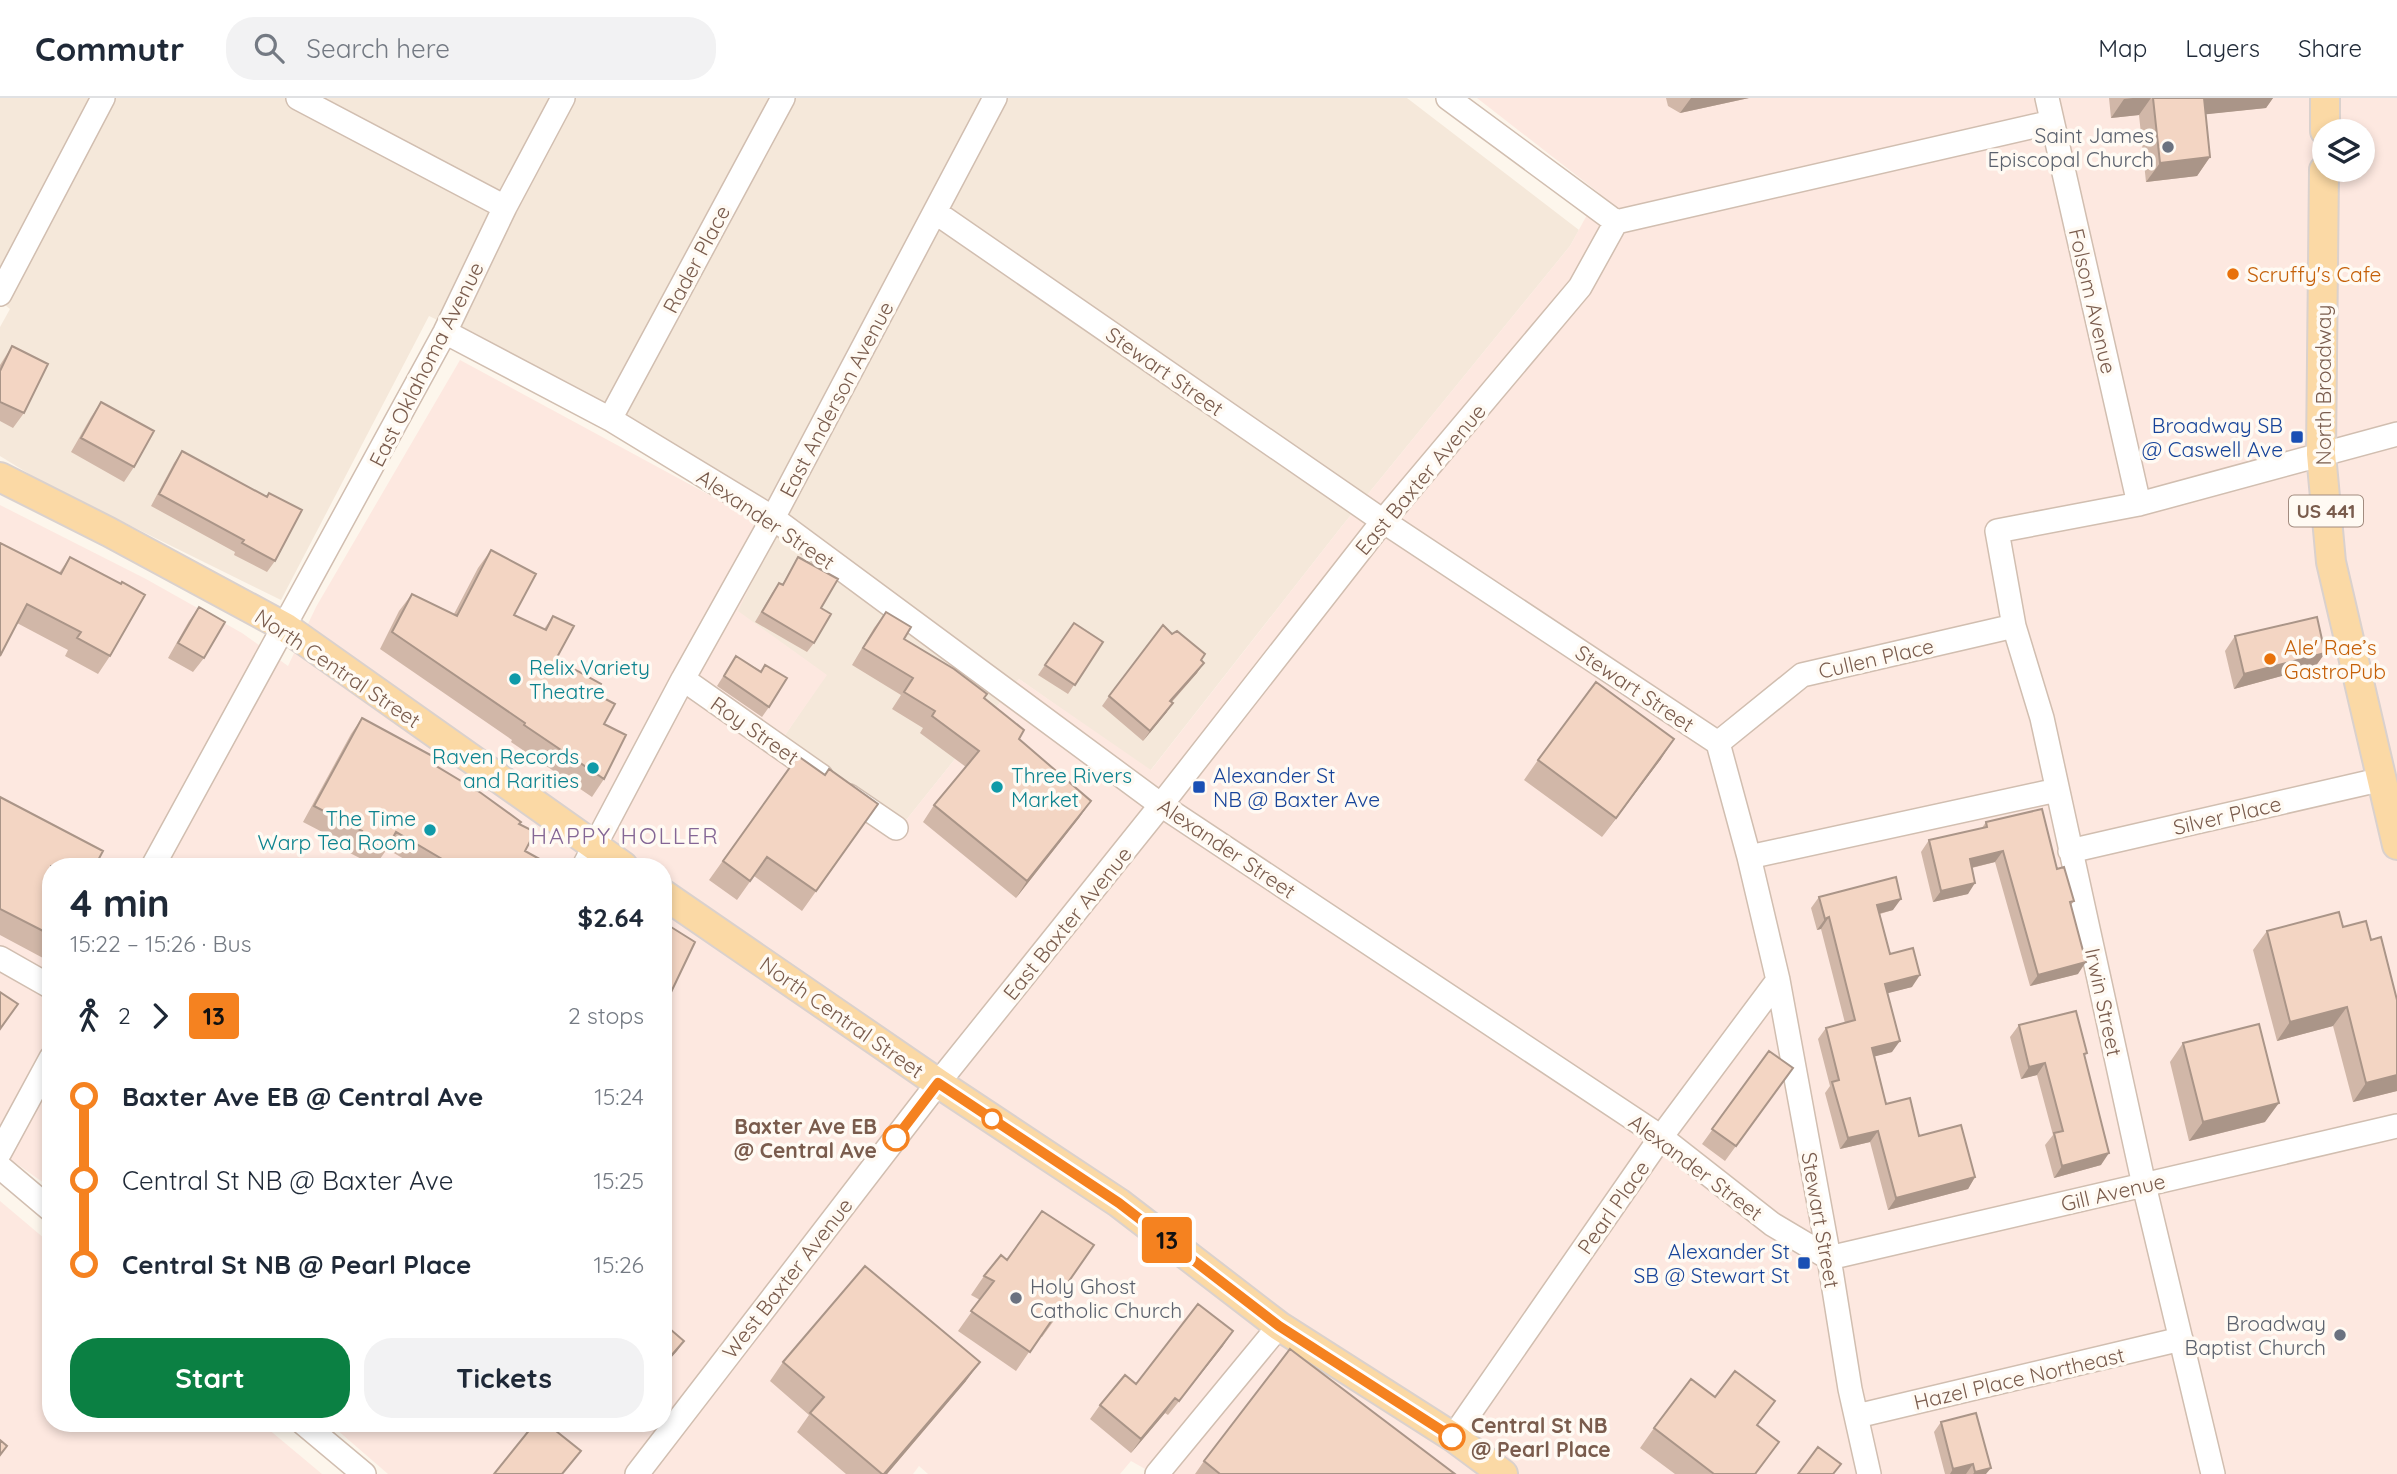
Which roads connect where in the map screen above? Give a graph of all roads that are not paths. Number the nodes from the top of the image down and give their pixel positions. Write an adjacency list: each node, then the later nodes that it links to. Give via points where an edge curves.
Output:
1 (103, 98): 15 (street)
2 (299, 98): 12 (street)
3 (563, 98): 12 (street, East Oklahoma Avenue)
4 (783, 98): 17 (street, Rader Place)
5 (995, 98): 13 (street, East Anderson Avenue)
6 (1448, 98): 14 (street)
7 (2047, 98): 10 (street, Folsom Avenue)
8 (2325, 98): 9 (main road)
9 (2325, 119)
10 (2052, 122): 14 (street); 21 (street, Folsom Avenue)
11 (2324, 182): 19 (main road, North Broadway / US 441)
12 (505, 207): 16 (street, East Oklahoma Avenue)
13 (934, 212): 22 (street, East Anderson Avenue); 23 (street, Stewart Street)
14 (1616, 222): 23 (street, East Baxter Avenue, via 1580,287)
15 (0, 294)
16 (446, 332): 17 (street, Alexander Street); 25 (street, East Oklahoma Avenue)
17 (610, 419): 22 (street, Alexander Street)
18 (2397, 433): 19 (street)
19 (2321, 453): 21 (street); 28 (main road, North Broadway / US 441, via 2331,562)
20 (0, 477): 25 (main road, North Central Street)
21 (2139, 504): 24 (street, Irwin Street, via 1997,531)
22 (772, 518): 26 (street, East Anderson Avenue); 30 (street, Alexander Street)
23 (1383, 521): 27 (street, Stewart Street); 30 (street, East Baxter Avenue)
24 (2014, 626): 27 (street, Cullen Place, via 1802,675); 29 (street, Irwin Street, via 2042,718)
25 (285, 627): 34 (main road, North Central Street); 36 (street, East Oklahoma Avenue)
26 (683, 679): 31 (street, Roy Street); 34 (street, East Anderson Avenue)
27 (1718, 743): 35 (street, Stewart Street)
28 (2383, 779): 32 (main road, North Broadway / US 441); 33 (street, Silver Place)
29 (2057, 790): 33 (street, Irwin Street); 35 (street)
30 (1161, 805): 42 (street, East Baxter Avenue); 44 (street, Alexander Street)
31 (896, 828)
32 (2397, 845)
33 (2070, 850): 47 (street, Irwin Street)
34 (589, 857)
35 (1749, 857): 39 (street, Stewart Street)
36 (157, 858)
37 (672, 900): 42 (main road, North Central Street)
38 (0, 958): 40 (street)
39 (1778, 980): 44 (street, Pearl Place); 49 (street, Stewart Street)
40 (42, 982)
41 (42, 1075): 45 (street)
42 (938, 1083): 50 (main road, North Central Street, via 1119,1203); 53 (street, West Baxter Avenue)
43 (2397, 1126): 47 (street, Gill Avenue)
44 (1661, 1137): 49 (street, Alexander Street, via 1772,1224); 56 (street, Pearl Place)
45 (0, 1152)
46 (0, 1167): 48 (street)
47 (2144, 1185): 49 (street, Gill Avenue); 51 (street, Irwin Street)
48 (42, 1202)
49 (1829, 1258): 52 (street, Stewart Street)
50 (1279, 1326): 56 (main road, North Central Street); 59 (street)
51 (2180, 1339): 52 (street, Hazel Place Northeast); 62 (street, Irwin Street)
52 (1857, 1416): 61 (street, Stewart Street)
53 (672, 1429)
54 (314, 1432): 57 (street)
55 (669, 1432): 58 (street, West Baxter Avenue)
56 (1452, 1437): 60 (main road, North Central Street)
57 (364, 1474)
58 (637, 1474)
59 (1157, 1474)
60 (1503, 1474)
61 (1869, 1474)
62 (2213, 1474)

